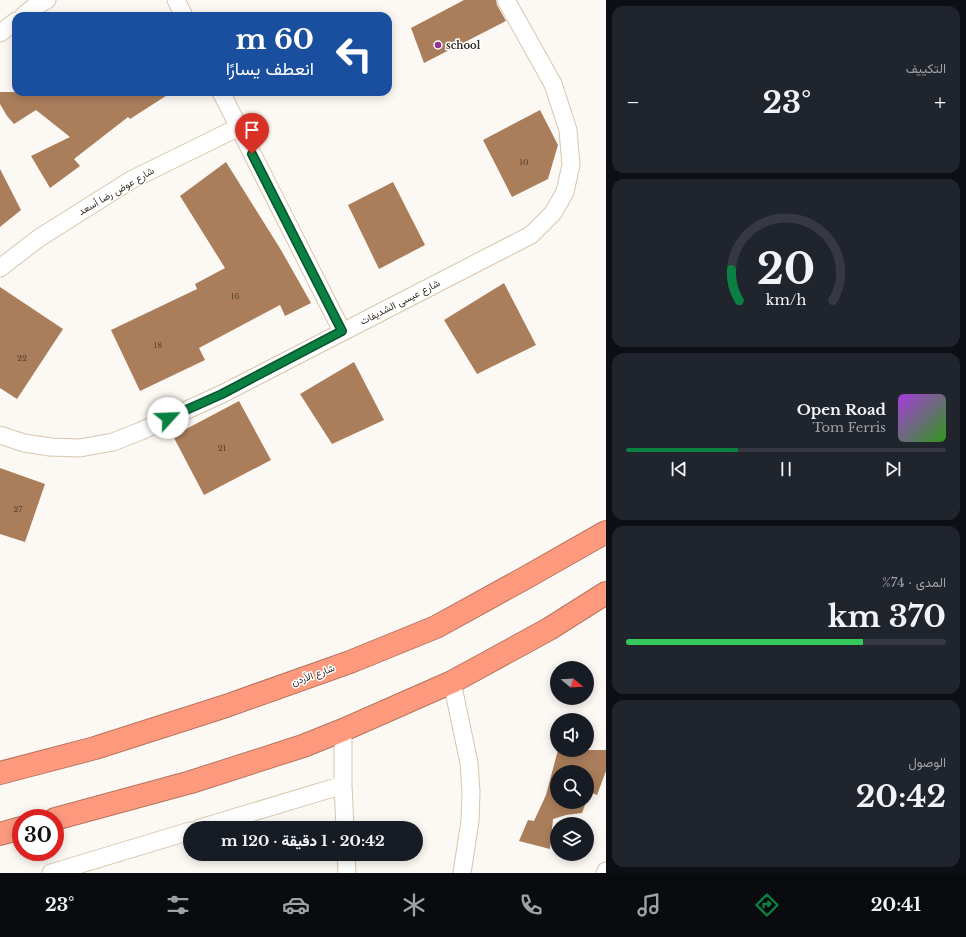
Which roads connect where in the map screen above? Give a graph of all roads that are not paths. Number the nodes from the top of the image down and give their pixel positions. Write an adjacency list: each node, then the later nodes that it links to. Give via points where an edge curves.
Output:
1 (176, 0): 3 (street)
2 (506, 0): 7 (street, شارع عيسى الشديفات, via 553,84 568,130 571,165 565,192 552,213 530,235)
3 (182, 12)
4 (224, 96): 5 (street)
5 (238, 127): 6 (street, شارع عوض رضا أسعد, via 132,180 39,238); 7 (street)
6 (0, 268)
7 (342, 331): 8 (street, شارع عيسى الشديفات, via 222,394 113,442 80,448 50,447 24,443)
8 (0, 435)
9 (606, 532): 13 (highway, شارع الأردن, via 436,627 350,662 226,706 95,748)
10 (606, 593): 11 (highway, via 549,630)
11 (452, 682): 12 (highway); 24 (street, via 469,762 471,792 470,821)
12 (342, 730): 14 (street); 15 (highway, via 303,746 190,782)
13 (0, 773)
14 (343, 785): 16 (street); 17 (street)
15 (64, 817)
16 (223, 821)
17 (345, 821)
18 (12, 831): 20 (highway)
19 (183, 833): 22 (street)
20 (0, 834)
21 (346, 861): 23 (street)
22 (51, 873)
23 (347, 873)
24 (462, 873)

